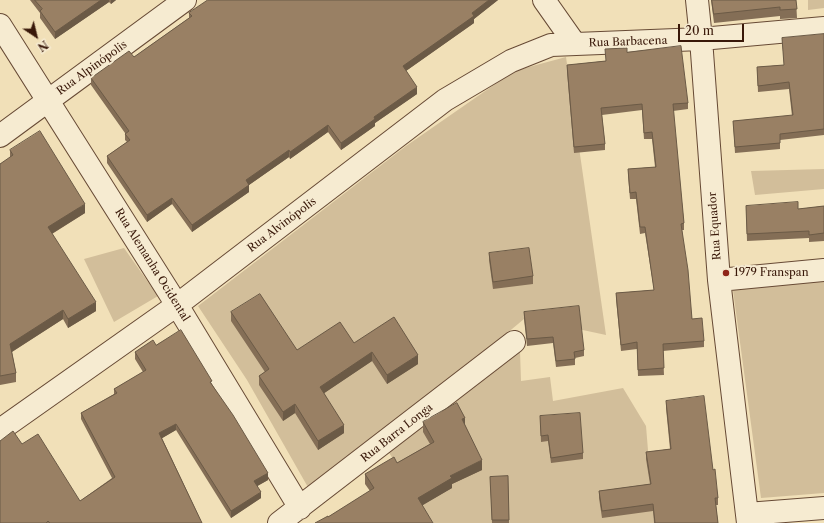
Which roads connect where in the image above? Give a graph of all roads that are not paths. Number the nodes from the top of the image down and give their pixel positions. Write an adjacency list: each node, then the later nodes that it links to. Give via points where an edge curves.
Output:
1 (185, 0): 8 (street, Rua Alpinópolis)
2 (544, 0): 7 (street)
3 (697, 0): 6 (street, Rua Equador)
4 (0, 25): 8 (street, Rua Alemanha Ocidental)
5 (824, 28): 6 (street, Rua Barbacena)
6 (701, 40): 7 (street, Rua Barbacena); 11 (street, Rua Equador)
7 (575, 44): 12 (street, Rua Alvinópolis, via 551,45 511,61 445,100)
8 (48, 100): 9 (street, Rua Alpinópolis); 12 (street, Rua Alemanha Ocidental)
9 (0, 136)
10 (824, 270): 11 (street)
11 (719, 280): 17 (street, Rua Equador)
12 (178, 305): 14 (street, Rua Alvinópolis); 15 (street, Rua Alemanha Ocidental)
13 (514, 342): 15 (street, Rua Barra Longa)
14 (0, 430)
15 (300, 508): 18 (street, Rua Barra Longa)
16 (824, 508): 17 (street)
17 (747, 519)
18 (279, 523)

